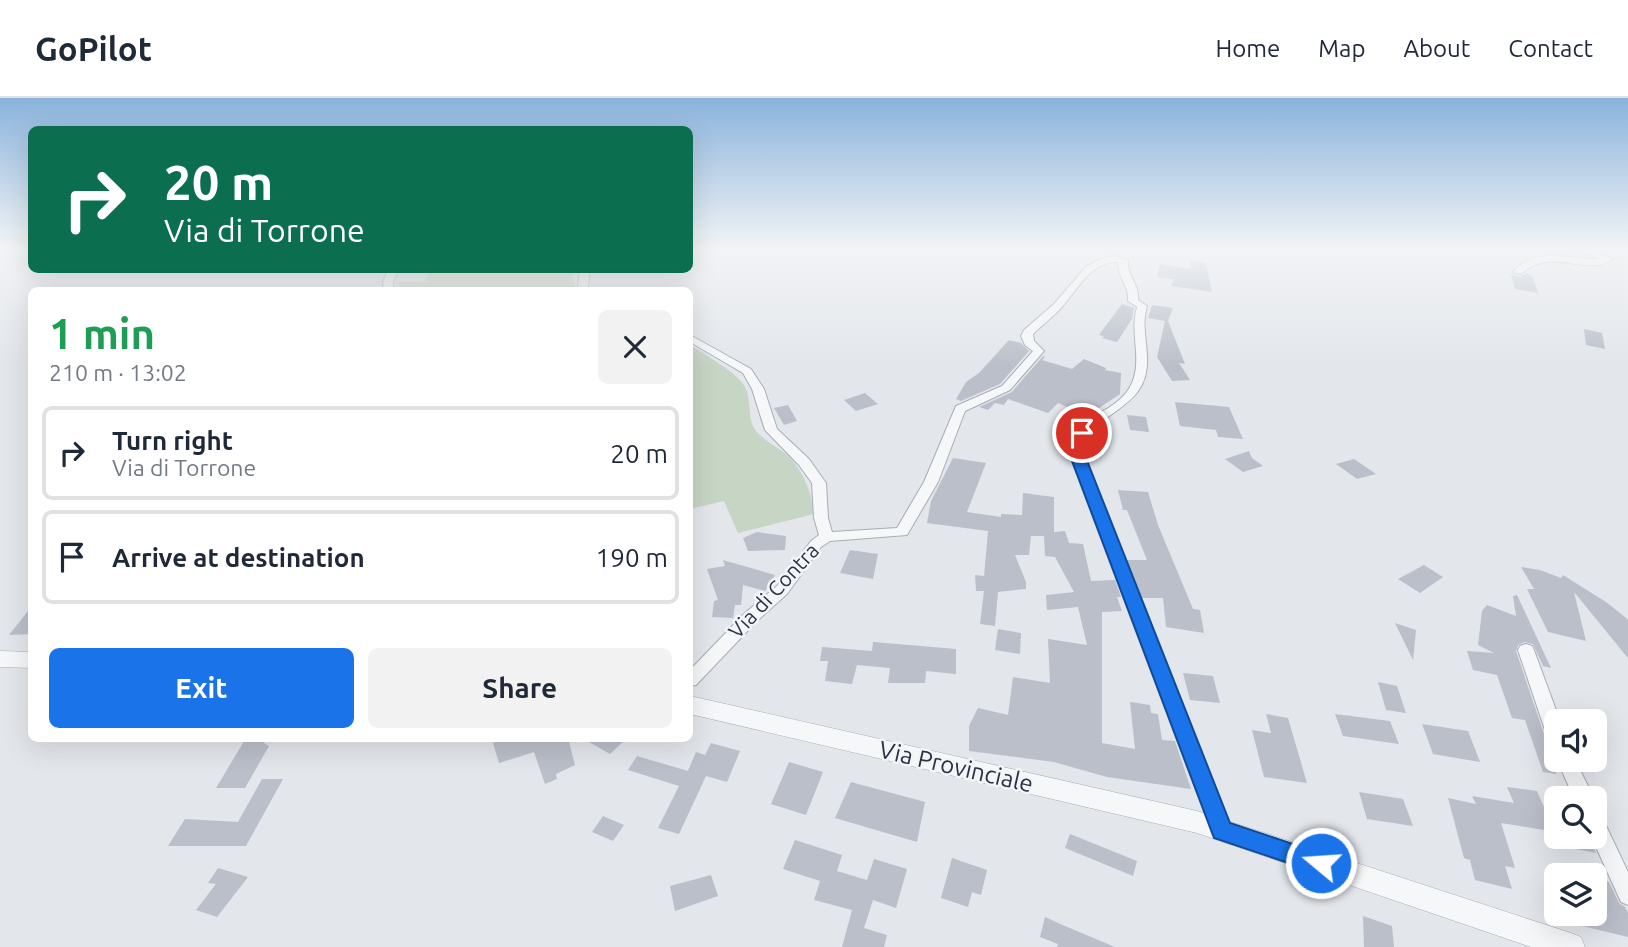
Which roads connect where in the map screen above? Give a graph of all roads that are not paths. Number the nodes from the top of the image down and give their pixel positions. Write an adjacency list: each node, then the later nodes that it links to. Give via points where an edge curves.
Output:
1 (1071, 287): 4 (street, via 1028,332 1029,343 1039,351 1013,380 997,394 960,409 927,491 902,532)
2 (1130, 287): 11 (street, via 1133,300 1142,306 1137,328 1143,353 1136,385 1127,398 1082,433 1076,453)
3 (693, 340): 4 (street, Via di Contra, via 747,371 771,430 819,483)
4 (827, 537): 8 (street, Via di Contra, via 816,544 782,590)
5 (1526, 650): 10 (street)
6 (0, 659): 7 (street)
7 (28, 660)
8 (693, 677)
9 (693, 706): 11 (street, Via Provinciale)
10 (1547, 709)
11 (1222, 830): 14 (street, Via Provinciale)
12 (1607, 849): 13 (street)
13 (1628, 895)
14 (1571, 947)

